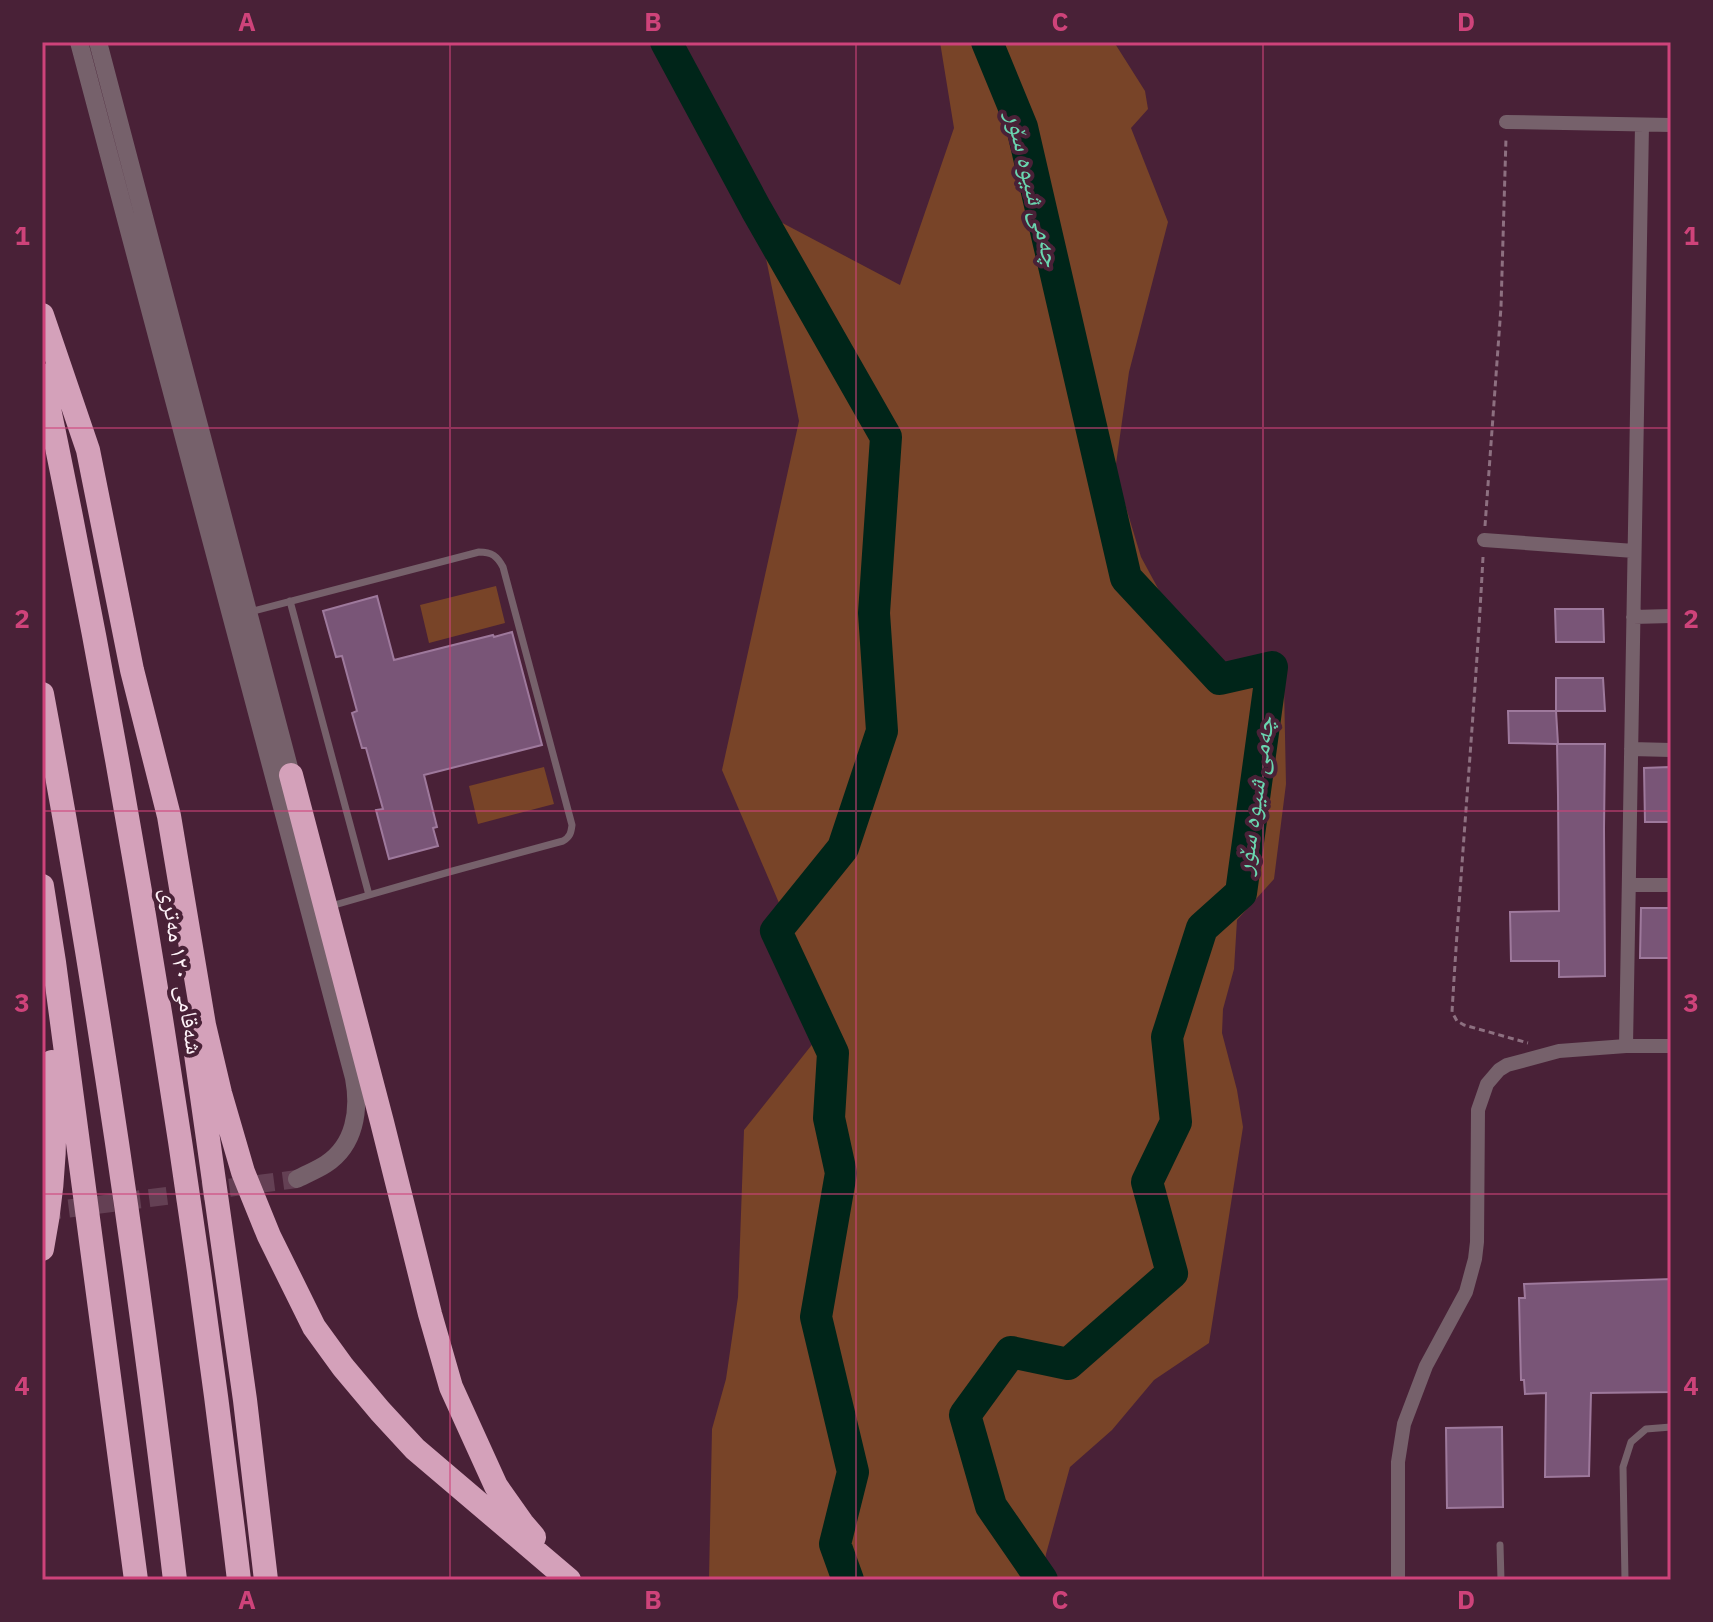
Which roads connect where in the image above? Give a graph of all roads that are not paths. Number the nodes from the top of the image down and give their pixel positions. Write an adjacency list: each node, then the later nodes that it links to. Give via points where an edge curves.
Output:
1 (79, 42): 27 (street, via 354,1078 356,1113 345,1144 325,1165)
2 (98, 42): 11 (street)
3 (1506, 122): 4 (street)
4 (1642, 125): 5 (street); 9 (street)
5 (1671, 125)
6 (42, 315): 14 (highway, via 88,450)
7 (42, 375): 33 (highway, شەقامی ١٢٠ مەتری, via 156,983)
8 (1484, 540): 9 (street)
9 (1634, 551): 13 (street)
10 (290, 601): 11 (lane); 22 (lane); 22 (lane, via 479,552 498,558 507,582 571,833 563,841)
11 (248, 613): 18 (street)
12 (1671, 616): 13 (street)
13 (1633, 617): 16 (street)
14 (132, 670): 34 (highway, via 176,915); 35 (highway, via 169,816 220,1093 243,1172 288,1277 343,1367 415,1449)
15 (42, 694): 32 (highway, via 120,1158)
16 (1631, 749): 17 (street); 19 (street)
17 (1671, 750)
18 (291, 775): 23 (highway)
19 (1629, 885): 20 (street); 25 (street)
20 (1671, 885)
21 (42, 886): 31 (highway)
22 (369, 895): 23 (lane)
23 (326, 908): 35 (highway, via 451,1387 496,1486)
24 (42, 956): 28 (highway, via 54,1089 49,1211)
25 (1626, 1046): 26 (street); 36 (street, via 1559,1051 1507,1065 1487,1084 1478,1110 1475,1259 1466,1292 1426,1366 1404,1424 1398,1462)
26 (1671, 1046)
27 (297, 1179)
28 (42, 1249)
29 (1671, 1427): 38 (lane, via 1646,1429 1631,1442 1623,1467)
30 (1500, 1545): 37 (lane)
31 (136, 1580)
32 (175, 1580)
33 (239, 1580)
34 (266, 1580)
35 (571, 1580)
36 (1398, 1580)
37 (1501, 1580)
38 (1625, 1580)

